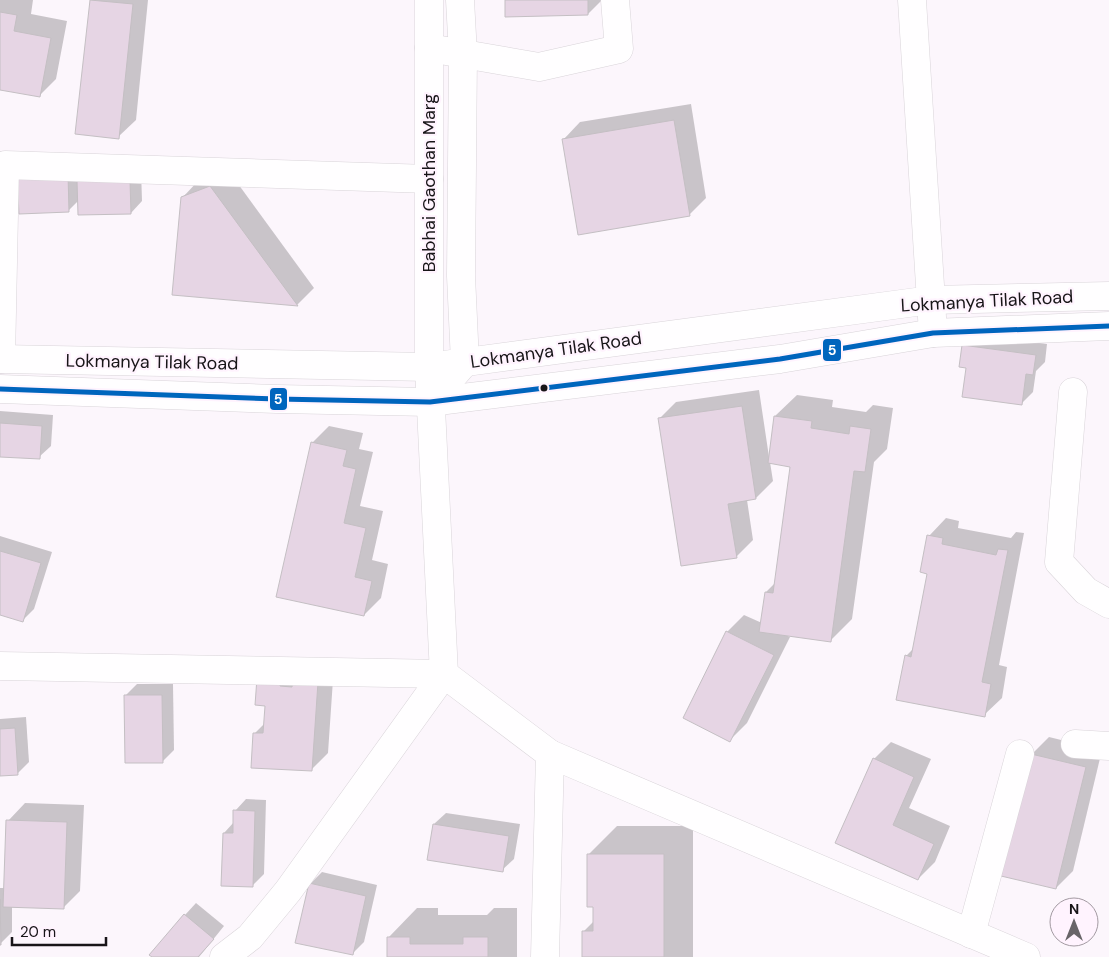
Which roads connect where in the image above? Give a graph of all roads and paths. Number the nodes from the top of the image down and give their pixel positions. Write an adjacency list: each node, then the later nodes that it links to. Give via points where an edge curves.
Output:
1 (429, 0): 5 (street, Babhai Gaothan Marg)
2 (460, 0): 6 (street, Babhai Gaothan Marg)
3 (615, 0): 6 (street, via 619,49 539,67)
4 (912, 0): 9 (street)
5 (429, 48): 6 (street); 7 (street, Babhai Gaothan Marg)
6 (463, 54): 13 (street, Babhai Gaothan Marg, via 461,276)
7 (429, 179): 12 (street, via 5,165); 14 (street, Babhai Gaothan Marg)
8 (1109, 296): 9 (street, Lokmanya Tilak Road)
9 (931, 300): 11 (street); 13 (street, Lokmanya Tilak Road)
10 (1109, 326): 11 (street, Lokmanya Tilak Road)
11 (933, 333): 17 (street, Lokmanya Tilak Road, via 780,360)
12 (1, 359): 14 (street, Lokmanya Tilak Road)
13 (465, 362): 14 (street, Lokmanya Tilak Road); 17 (street)
14 (429, 367): 17 (street, Babhai Gaothan Marg)
15 (0, 389): 17 (street, Lokmanya Tilak Road)
16 (1073, 392): 18 (street, via 1059,562 1086,591)
17 (430, 402): 20 (street, Babhai Gaothan Marg)
18 (1109, 604)
19 (0, 666): 20 (street)
20 (444, 674): 23 (street); 26 (street, via 288,891 250,937)
21 (1075, 744): 22 (street)
22 (1109, 746)
23 (550, 754): 25 (street); 27 (street)
24 (1020, 754): 25 (street)
25 (970, 934): 28 (street)
26 (224, 957)
27 (545, 957)
28 (1026, 957)

